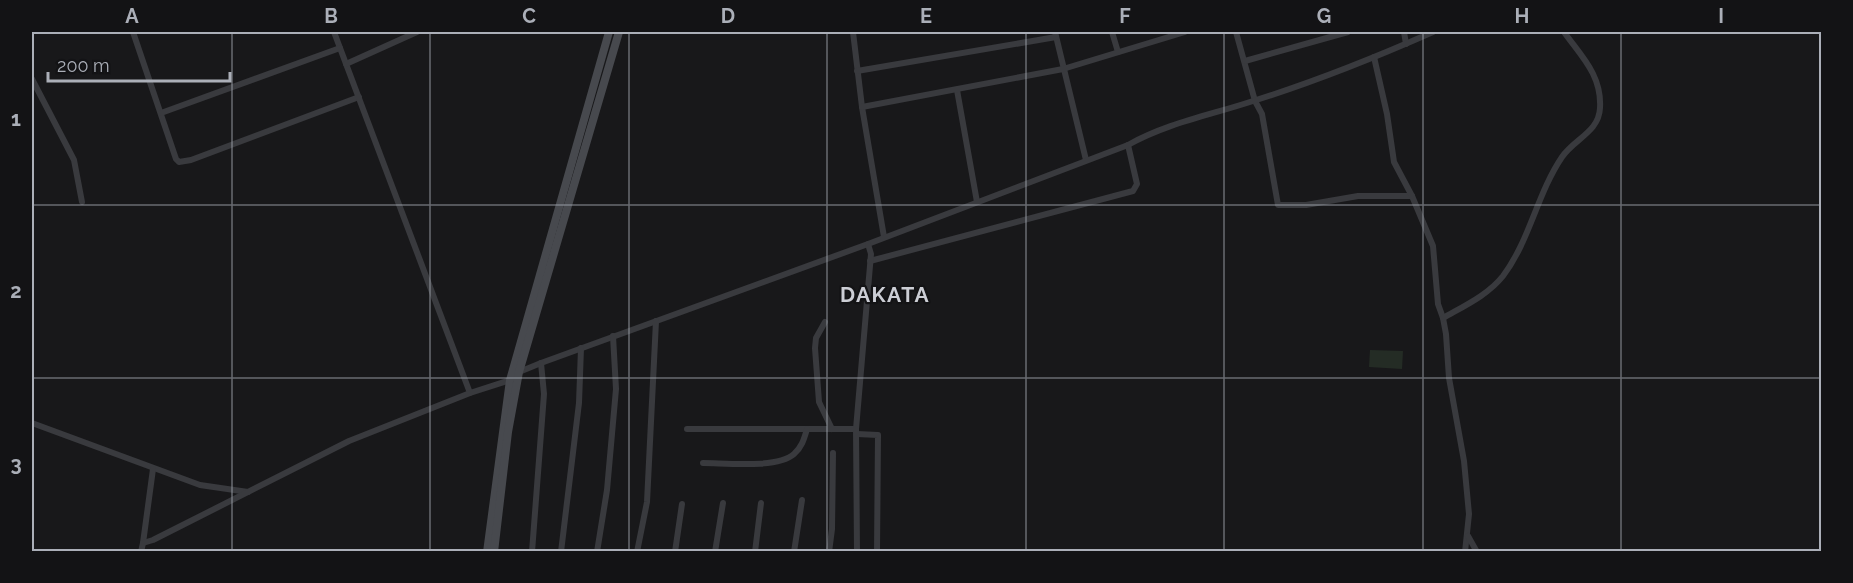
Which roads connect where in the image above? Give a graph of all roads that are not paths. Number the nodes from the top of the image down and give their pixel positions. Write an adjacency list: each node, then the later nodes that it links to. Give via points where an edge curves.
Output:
1 (133, 32): 28 (street)
2 (334, 32): 16 (street)
3 (417, 32): 20 (street)
4 (609, 32): 32 (main road)
5 (619, 32): 32 (main road)
6 (853, 32): 22 (street)
7 (1112, 32): 17 (street)
8 (1185, 32): 17 (street)
9 (1236, 32): 19 (street)
10 (1347, 32): 19 (street)
11 (1404, 32): 15 (street)
12 (1433, 32): 15 (street)
13 (1564, 32): 38 (street, via 1593,71 1600,96 1597,121 1559,161 1503,276)
14 (1055, 34): 21 (street); 22 (street)
15 (1406, 44): 18 (street)
16 (340, 48): 20 (street); 28 (street)
17 (1118, 52): 21 (street)
18 (1374, 57): 26 (street); 31 (street, via 1394,162)
19 (1245, 61): 26 (street)
20 (346, 64): 25 (street)
21 (1063, 69): 24 (street); 30 (street)
22 (857, 70): 27 (street)
23 (32, 79): 33 (street, via 74,160)
24 (957, 90): 27 (street); 34 (street)
25 (359, 97): 28 (street, via 183,163 176,159); 46 (street)
26 (1256, 100): 29 (street, via 1151,132); 31 (street, via 1262,114 1278,205 1305,205 1358,196)
27 (862, 107): 35 (street)
28 (161, 113)
29 (1128, 145): 30 (street); 37 (street, via 1137,184 1133,191)
30 (1086, 160): 34 (street)
31 (1412, 196): 38 (street, via 1433,246 1438,304)
32 (565, 199): 44 (main road); 45 (main road)
33 (82, 202)
34 (976, 202): 35 (street)
35 (884, 237): 36 (street)
36 (868, 244): 37 (street); 39 (street)
37 (870, 261): 51 (street)
38 (1443, 318): 61 (street, via 1464,461)
39 (656, 321): 41 (street); 69 (street, via 646,502)
40 (825, 322): 50 (street, via 815,348 819,402)
41 (613, 336): 42 (street); 68 (street, via 616,389)
42 (581, 348): 43 (street); 67 (street, via 579,403)
43 (541, 363): 44 (street); 66 (street, via 544,394)
44 (519, 372): 45 (street); 60 (main road)
45 (510, 380): 46 (street); 60 (main road)
46 (470, 393): 55 (street, via 349,441)
47 (32, 423): 54 (street)
48 (687, 429): 49 (street)
49 (807, 429): 50 (street); 53 (street, via 800,448 788,459)
50 (832, 429): 51 (street)
51 (857, 432): 75 (street); 76 (street, via 878,435)
52 (833, 453): 74 (street)
53 (703, 463)
54 (153, 469): 55 (street, via 200,486); 62 (street)
55 (248, 492): 62 (street)
56 (802, 500): 73 (street)
57 (723, 503): 71 (street)
58 (761, 503): 72 (street)
59 (682, 504): 70 (street)
60 (496, 507): 64 (main road); 65 (main road)
61 (1468, 536): 77 (street); 78 (street)
62 (143, 543): 63 (street)
63 (141, 552)
64 (487, 552)
65 (494, 552)
66 (532, 552)
67 (561, 552)
68 (597, 552)
69 (638, 552)
70 (675, 552)
71 (715, 552)
72 (755, 552)
73 (795, 552)
74 (829, 552)
75 (857, 552)
76 (877, 552)
77 (1465, 552)
78 (1477, 552)

